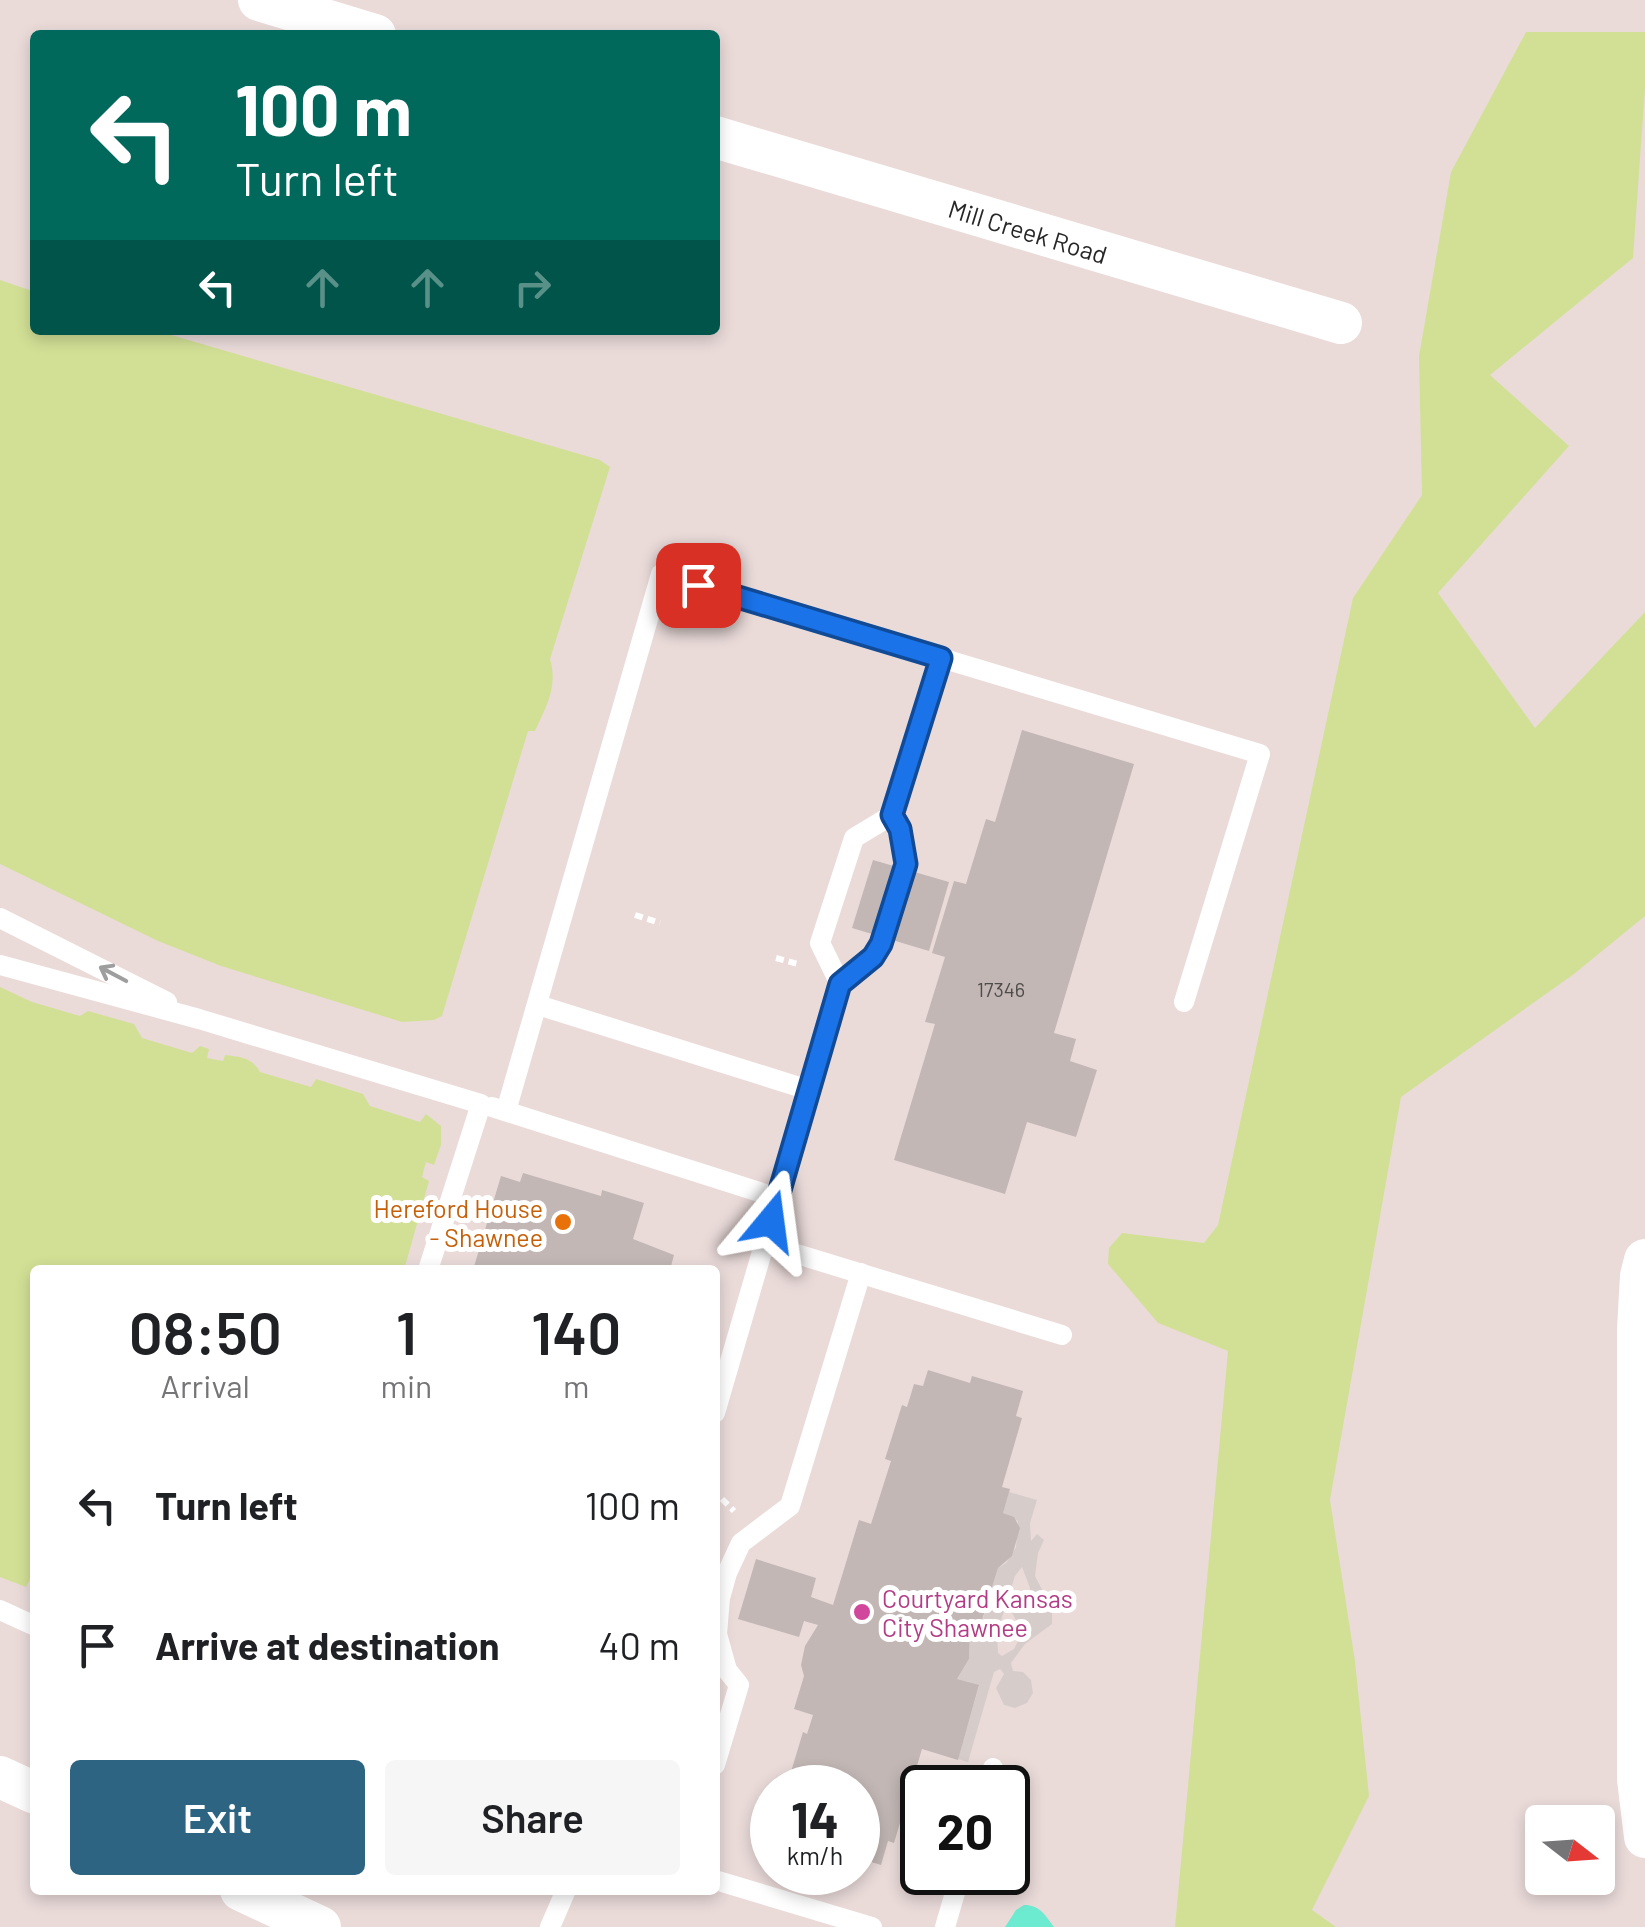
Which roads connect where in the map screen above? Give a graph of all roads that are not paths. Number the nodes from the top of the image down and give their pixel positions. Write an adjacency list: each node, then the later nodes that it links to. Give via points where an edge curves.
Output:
1 (258, 0): 2 (street)
2 (358, 30)
3 (720, 138): 4 (street, Mill Creek Road)
4 (1341, 323)
5 (941, 658): 6 (lane); 10 (lane, via 1260,754); 11 (lane, via 661,574)
6 (892, 815): 9 (lane, via 906,864 881,944); 9 (lane, via 854,838 820,943)
7 (0, 918): 12 (lane, one-way to 7)
8 (0, 966): 12 (lane)
9 (840, 984): 13 (lane)
10 (1184, 1002)
11 (538, 1006): 13 (lane); 15 (lane)
12 (200, 1019): 14 (lane)
13 (809, 1090): 16 (lane)
14 (481, 1104): 15 (lane); 19 (lane)
15 (506, 1111): 16 (lane)
16 (778, 1198): 17 (lane)
17 (764, 1244): 20 (lane); 22 (lane)
18 (1645, 1260): 30 (street, via 1638,1329 1638,1779)
19 (430, 1265)
20 (861, 1273): 21 (lane); 23 (lane, via 790,1506 741,1544)
21 (1062, 1335)
22 (720, 1396)
23 (720, 1598)
24 (0, 1610): 25 (lane)
25 (30, 1624)
26 (720, 1645): 27 (lane, via 739,1685)
27 (720, 1748)
28 (0, 1777): 29 (street)
29 (30, 1792)
30 (1645, 1836)
31 (720, 1881): 37 (lane)
32 (252, 1895): 35 (street)
33 (564, 1895): 36 (lane)
34 (955, 1895): 38 (lane)
35 (320, 1927)
36 (550, 1927)
37 (872, 1927)
38 (945, 1927)

